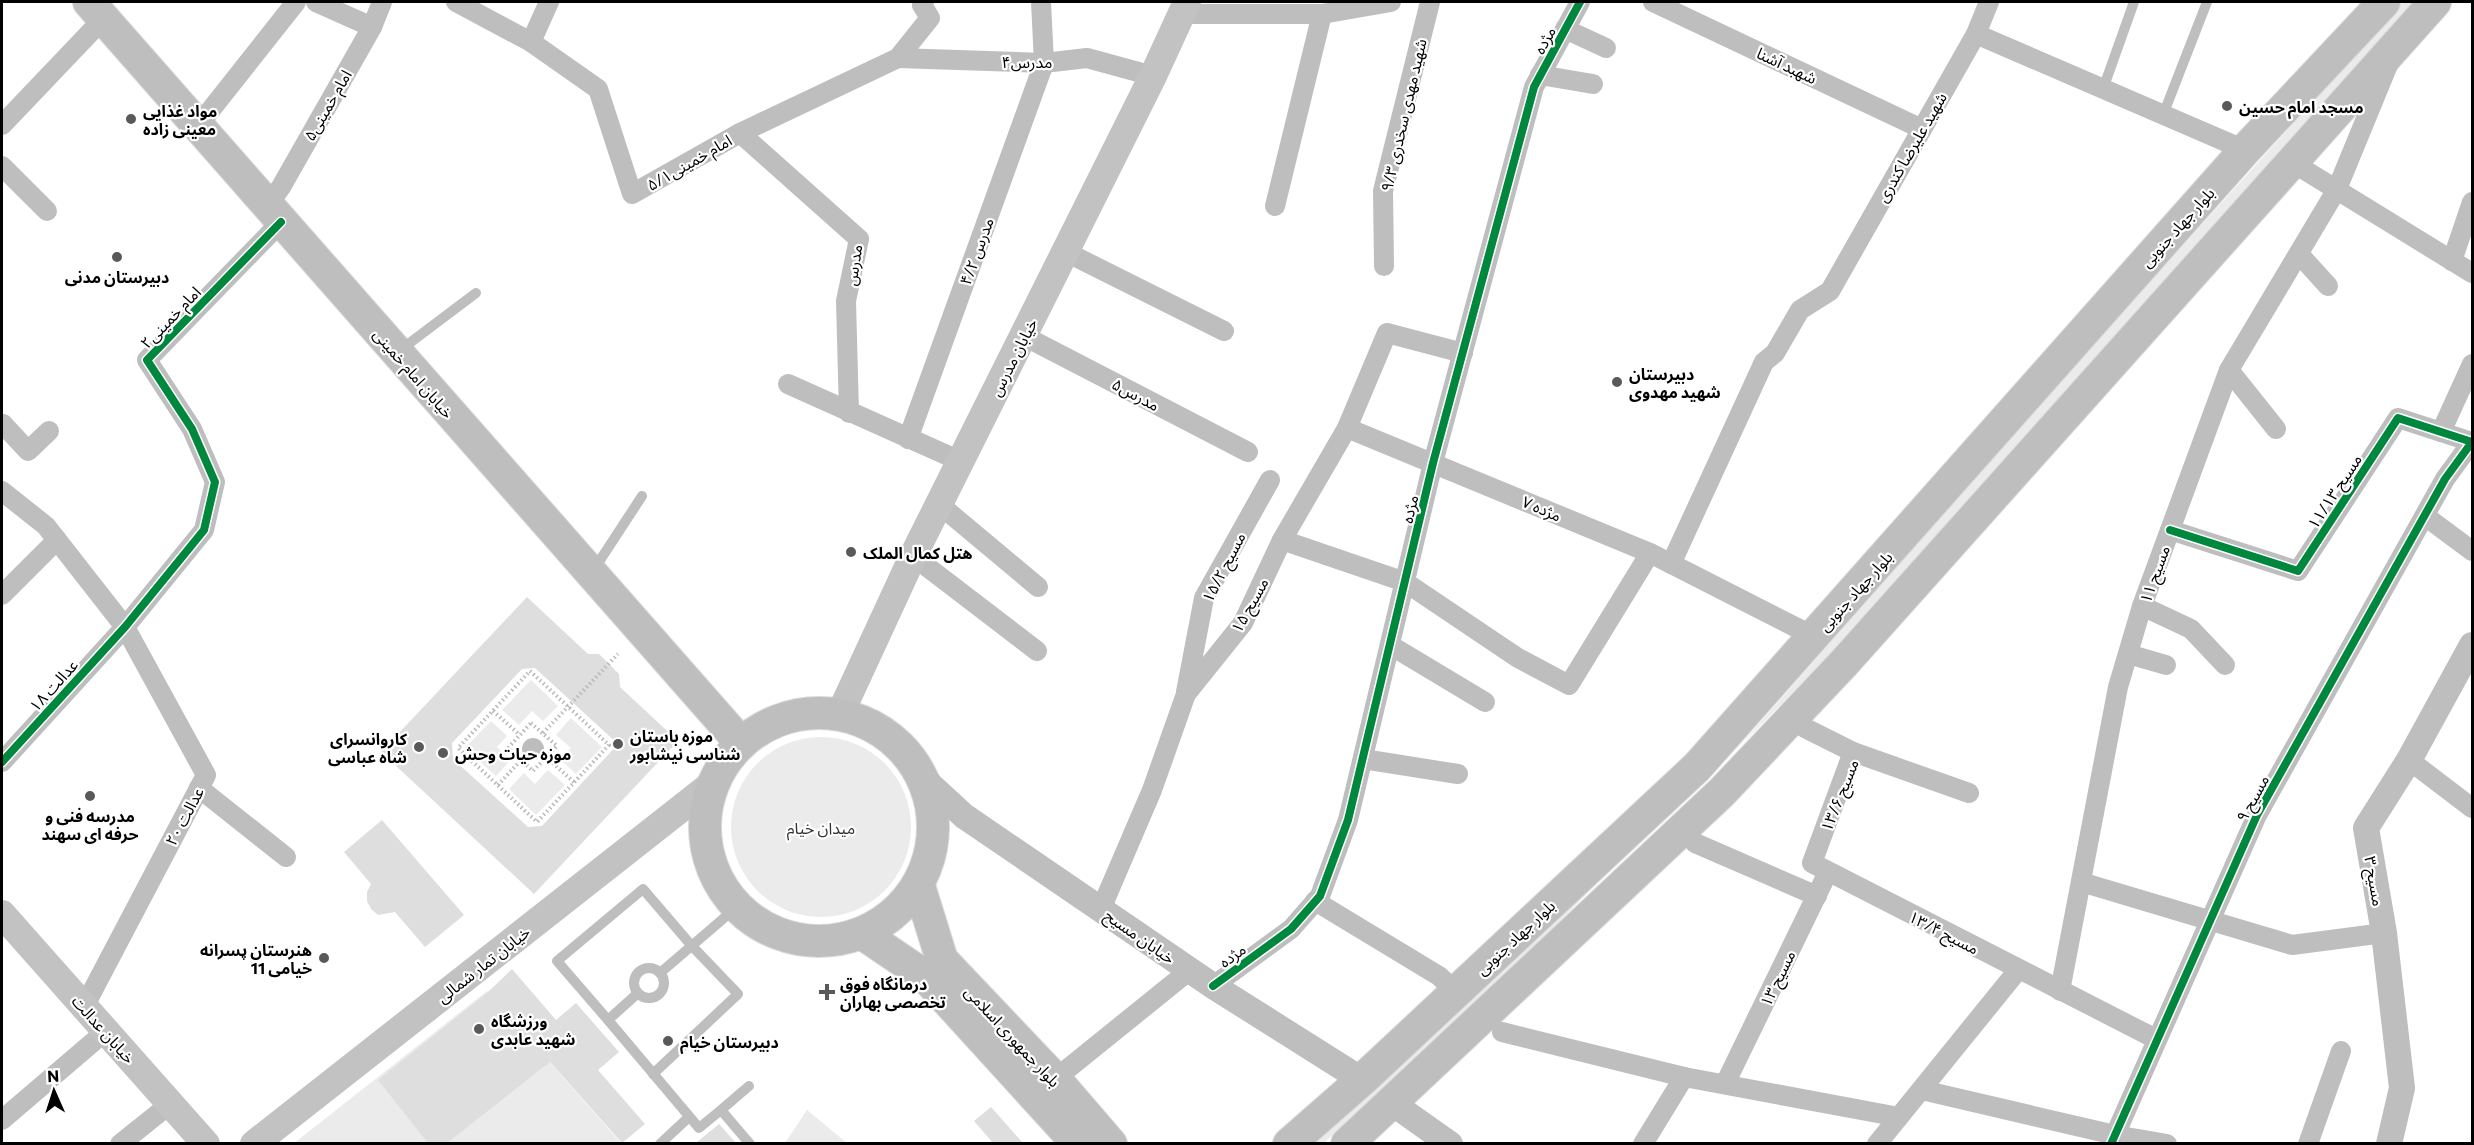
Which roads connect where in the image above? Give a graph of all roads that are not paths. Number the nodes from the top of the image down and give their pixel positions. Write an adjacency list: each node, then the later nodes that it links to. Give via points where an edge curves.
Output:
1 (296, 2): 36 (street)
2 (316, 2): 21 (street)
3 (382, 2): 21 (street, امام خمینی۵)
4 (456, 2): 25 (street, امام خمینی۵/۱)
5 (549, 2): 25 (street)
6 (924, 2): 28 (street, via 930,18)
7 (1041, 2): 29 (street)
8 (1391, 2): 20 (street)
9 (1430, 2): 50 (street, شهید مهدی سخدری ۹/۳, via 1383,191)
10 (1580, 2): 22 (street, مژده)
11 (1653, 2): 37 (street, شهبد آشنا)
12 (1989, 2): 24 (street, شهید علیرضا کندری)
13 (2134, 2): 33 (lane)
14 (2207, 2): 34 (lane)
15 (2365, 2): 23 (lane)
16 (2384, 2): 23 (main road, بلوار جهاد جنوبی)
17 (2435, 2): 26 (main road)
18 (1184, 8): 20 (street); 31 (main road, خیابان مدرس)
19 (96, 10): 35 (street); 36 (main road, خیابان امام خمینی)
20 (1322, 14): 44 (street)
21 (372, 27): 46 (street, امام خمینی۵)
22 (1565, 29): 27 (street); 30 (street, مژده)
23 (2355, 32): 39 (main road, بلوار جهاد جنوبی)
24 (1976, 34): 33 (street); 37 (street, شهید علیرضا کندری)
25 (531, 42): 38 (street, امام خمینی۵/۱, via 598,89 632,194)
26 (2397, 44): 40 (main road); 42 (street, مسیح ۱۱)
27 (1606, 48)
28 (898, 58): 29 (street, مدرس۴); 38 (street, امام خمینی۵/۱)
29 (1044, 63): 31 (street, مدرس۴, via 1087,58); 67 (street, مدرس ۴/۲)
30 (1540, 75): 32 (street); 57 (street, مژده)
31 (1153, 76): 47 (main road, خیابان مدرس)
32 (1593, 84)
33 (2103, 89): 34 (street)
34 (2163, 115): 39 (street)
35 (2, 125)
36 (198, 126): 46 (main road, خیابان امام خمینی)
37 (1922, 129): 83 (street, شهید علیرضا کندری, via 1830,291 1800,310 1775,353 1764,362)
38 (740, 133): 61 (street, مدرس, via 860,240 846,301)
39 (2246, 150): 90 (main road, بلوار جهاد جنوبی)
40 (2290, 161): 42 (street); 111 (main road, via 1844,663)
41 (2, 166): 45 (street)
42 (2337, 189): 48 (street, مسیح ۱۱); 49 (street)
43 (2472, 202): 49 (street)
44 (1275, 206)
45 (47, 211)
46 (274, 214): 56 (main road, خیابان امام خمینی); 89 (street, امام خمینی۲, via 147,360 192,429 215,482 204,530)
47 (1066, 252): 54 (street); 55 (main road, خیابان مدرس)
48 (2299, 254): 52 (street); 59 (street, مسیح ۱۱)
49 (2452, 261): 51 (street)
50 (1383, 266)
51 (2472, 273)
52 (2328, 286)
53 (476, 292): 56 (lane)
54 (1224, 331)
55 (1024, 336): 68 (street, مدرس۵); 69 (main road, خیابان مدرس)
56 (396, 353): 84 (main road, خیابان امام خمینی)
57 (1463, 353): 63 (street, مسیح ۱۵, via 1387,333); 70 (street, مژده)
58 (2472, 364): 66 (street)
59 (2229, 370): 64 (street); 77 (street, مسیح ۱۱)
60 (788, 384): 61 (street)
61 (849, 413): 67 (street)
62 (2, 426): 65 (street, via 28,451)
63 (1347, 428): 70 (street, مژده ۷); 79 (street, مسیح ۱۵)
64 (2276, 429)
65 (49, 431)
66 (2441, 432): 71 (street, مسیح ۱۱/۱۳, via 2472,442); 77 (street, مسیح ۱۱/۱۳, via 2398,418 2298,571)
67 (908, 439): 69 (street)
68 (1248, 452)
69 (960, 461): 75 (main road, خیابان مدرس)
70 (1433, 463): 81 (street, مژده ۷); 85 (street, مژده)
71 (2445, 479): 76 (street, مسیح ۹)
72 (1270, 480): 97 (street, مسیح ۱۵/۲, via 1204,598)
73 (2, 491): 78 (street)
74 (642, 496): 84 (lane)
75 (940, 505): 82 (main road, خیابان مدرس); 86 (street)
76 (2425, 516): 80 (street); 124 (street, مسیح ۹, via 2257,815)
77 (2170, 530): 88 (street, مسیح ۱۱)
78 (57, 540): 87 (street); 89 (street)
79 (1282, 540): 85 (street); 97 (street, مسیح ۱۵, via 1243,623)
80 (2472, 551)
81 (1650, 553): 83 (street, مژده ۷); 85 (street, via 1569,684 1518,658)
82 (913, 556): 93 (street); 99 (main road, خیابان مدرس)
83 (1671, 564): 90 (street, مژده ۷)
84 (591, 574): 101 (main road, خیابان امام خمینی)
85 (1405, 582): 91 (street, مژده)
86 (1038, 587)
87 (2, 595)
88 (2142, 606): 94 (street, مسیح ۱۱); 96 (street, via 2191,629)
89 (125, 627): 105 (street, عدالت ۱۸); 110 (street, عدالت ۲۰, via 206,775)
90 (1815, 637): 106 (main road, بلوار جهاد جنوبی)
91 (1390, 645): 98 (street); 103 (street, مژده)
92 (2472, 649): 104 (street, مسیح ۳)
93 (1036, 651)
94 (2128, 654): 95 (street); 117 (street, مسیح ۱۱, via 2118,687)
95 (2166, 665)
96 (2225, 665)
97 (1186, 694): 122 (street, مسیح ۱۵, via 1152,789)
98 (1485, 702)
99 (840, 714): 101 (main road, via 804,713 770,723); 108 (main road, via 876,726 905,749)
100 (1805, 728): 102 (street)
101 (741, 743): 109 (main road)
102 (1853, 752): 112 (street, مسیح ۱۳/۶); 116 (street, مسیح ۱۳/۶, via 1812,863)
103 (1363, 759): 107 (street); 120 (street, مژده, via 1348,820)
104 (2409, 760): 113 (street); 125 (street, مسیح ۳, via 2366,828)
105 (2, 762)
106 (1696, 767): 111 (main road); 133 (main road, بلوار جهاد جنوبی)
107 (1458, 774)
108 (926, 781): 118 (main road, via 934,825 932,852); 122 (street, خیابان مسیح, via 964,816)
109 (712, 784): 121 (main road, via 704,822 708,860 725,894); 158 (main road, خیابان تمار شمالی)
110 (199, 788): 115 (street); 135 (street, عدالت ۲۰)
111 (1722, 792): 148 (main road)
112 (1969, 793)
113 (2472, 808)
114 (1695, 843): 119 (street)
115 (285, 857)
116 (1828, 872): 119 (street, مسیح ۱۳); 129 (street, مسیح ۱۳/۴)
117 (2081, 882): 124 (street); 132 (street, مسیح ۱۱)
118 (919, 886): 126 (main road, via 896,913); 143 (main road, بلوار جمهوری اسلامی, via 942,960)
119 (1817, 896): 145 (street, مسیح ۱۳)
120 (1315, 901): 131 (street, مژده, via 1291,929); 133 (street, via 1439,976)
121 (738, 906): 126 (main road, via 753,921 787,938 826,942); 127 (lane)
122 (1101, 909): 128 (street, خیابان مسیح)
123 (2, 914): 135 (main road, خیابان عدالت)
124 (2210, 922): 125 (street, via 2292,945); 139 (street, مسیح ۹)
125 (2384, 933): 155 (street, مسیح ۳, via 2402,1088)
126 (863, 934): 161 (main road, بلوار جمهوری اسلامی, via 925,976)
127 (691, 945): 130 (lane); 136 (lane, via 643,889 557,961); 141 (lane, via 738,994)
128 (1190, 970): 131 (street, خیابان مسیح); 143 (street)
129 (2018, 970): 132 (street, مسیح ۱۳/۴); 147 (street)
130 (660, 973): 134 (lane, via 664,982 658,995 648,999); 134 (lane, via 651,968 637,973 633,982)
131 (1213, 986): 144 (street, خیابان مسیح)
132 (2060, 991): 139 (street, مسیح ۱۳/۴)
133 (1456, 992): 144 (main road, بلوار جهاد جنوبی)
134 (638, 993): 136 (lane)
135 (84, 1007): 137 (main road, خیابان عدالت)
136 (608, 1020): 141 (lane)
137 (106, 1031): 149 (main road, خیابان عدالت); 153 (street)
138 (1502, 1032): 142 (street)
139 (2156, 1039): 154 (street, مسیح ۹)
140 (2341, 1051): 169 (street)
141 (653, 1074): 151 (lane)
142 (1684, 1077): 145 (street); 166 (street)
143 (1055, 1080): 162 (main road, بلوار جمهوری اسلامی)
144 (1362, 1080): 163 (main road, بلوار جهاد جنوبی)
145 (1725, 1084): 152 (street)
146 (749, 1086): 150 (lane)
147 (1922, 1090): 152 (street); 154 (street)
148 (1392, 1103): 164 (main road); 165 (street)
149 (171, 1104): 156 (street); 157 (main road, خیابان عدالت)
150 (721, 1110): 151 (lane, via 699,1128); 160 (lane)
151 (689, 1117): 159 (lane)
152 (1899, 1118): 167 (street)
153 (2, 1120)
154 (2113, 1139): 168 (street)
155 (2394, 1142)
156 (120, 1143)
157 (206, 1143)
158 (254, 1143)
159 (660, 1143)
160 (750, 1143)
161 (1078, 1143)
162 (1111, 1143)
163 (1289, 1143)
164 (1347, 1143)
165 (1450, 1143)
166 (1643, 1143)
167 (1877, 1143)
168 (2167, 1143)
169 (2308, 1143)

